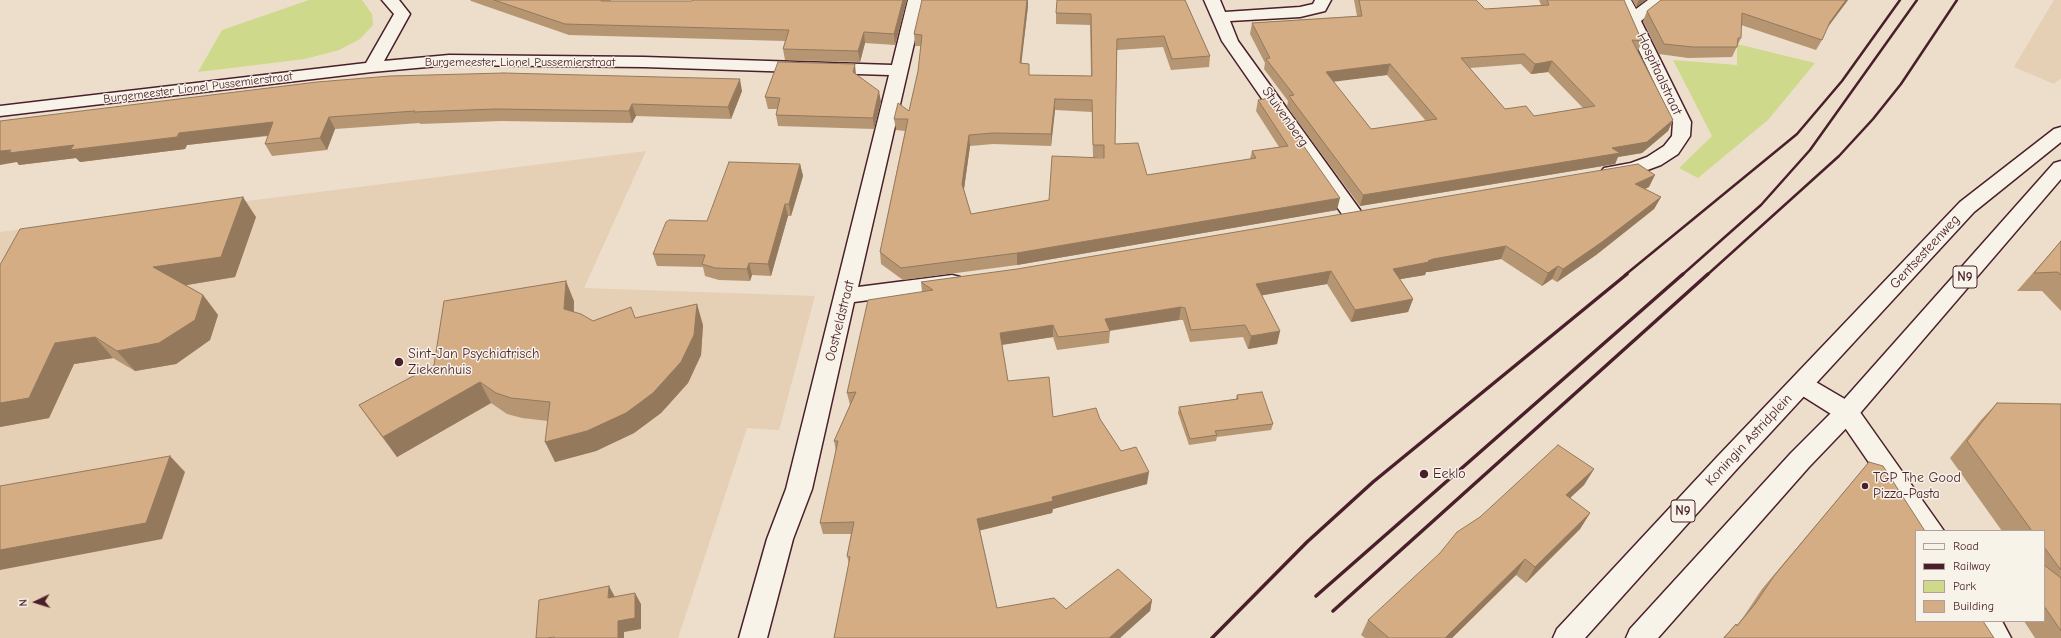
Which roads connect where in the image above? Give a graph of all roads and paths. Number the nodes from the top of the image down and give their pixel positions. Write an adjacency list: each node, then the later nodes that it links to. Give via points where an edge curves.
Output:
1 (390, 0): 9 (street, via 402,14)
2 (916, 0): 10 (street, Oostveldstraat)
3 (1212, 0): 7 (street, Stuivenberg)
4 (1323, 0): 7 (street, via 1319,8 1300,12)
5 (1623, 0): 8 (street, Hospitaalstraat)
6 (1658, 0): 8 (street)
7 (1221, 17): 15 (street, Stuivenberg, via 1230,40 1361,214)
8 (1633, 19): 14 (street, Hospitaalstraat, via 1682,122 1681,136 1671,150 1654,161 1635,168)
9 (372, 67): 10 (street, Burgemeester Lionel Pussemierstraat, via 449,60 644,62); 11 (street, Burgemeester Lionel Pussemierstraat)
10 (899, 70): 17 (street, Oostveldstraat)
11 (0, 111)
12 (2061, 132): 18 (street, Gentsesteenweg / N9, via 1968,207)
13 (2061, 167): 19 (street, N9)
14 (1596, 174)
15 (1330, 219)
16 (972, 280): 17 (street)
17 (846, 296): 22 (street, Oostveldstraat, via 799,489 780,539)
18 (1801, 384): 19 (street); 23 (street, Koningin Astridplein / N9)
19 (1847, 412): 20 (street); 24 (street, N9, via 1800,460)
20 (1930, 530)
21 (1988, 622): 25 (street)
22 (753, 638)
23 (1567, 638)
24 (1640, 638)
25 (1997, 638)

